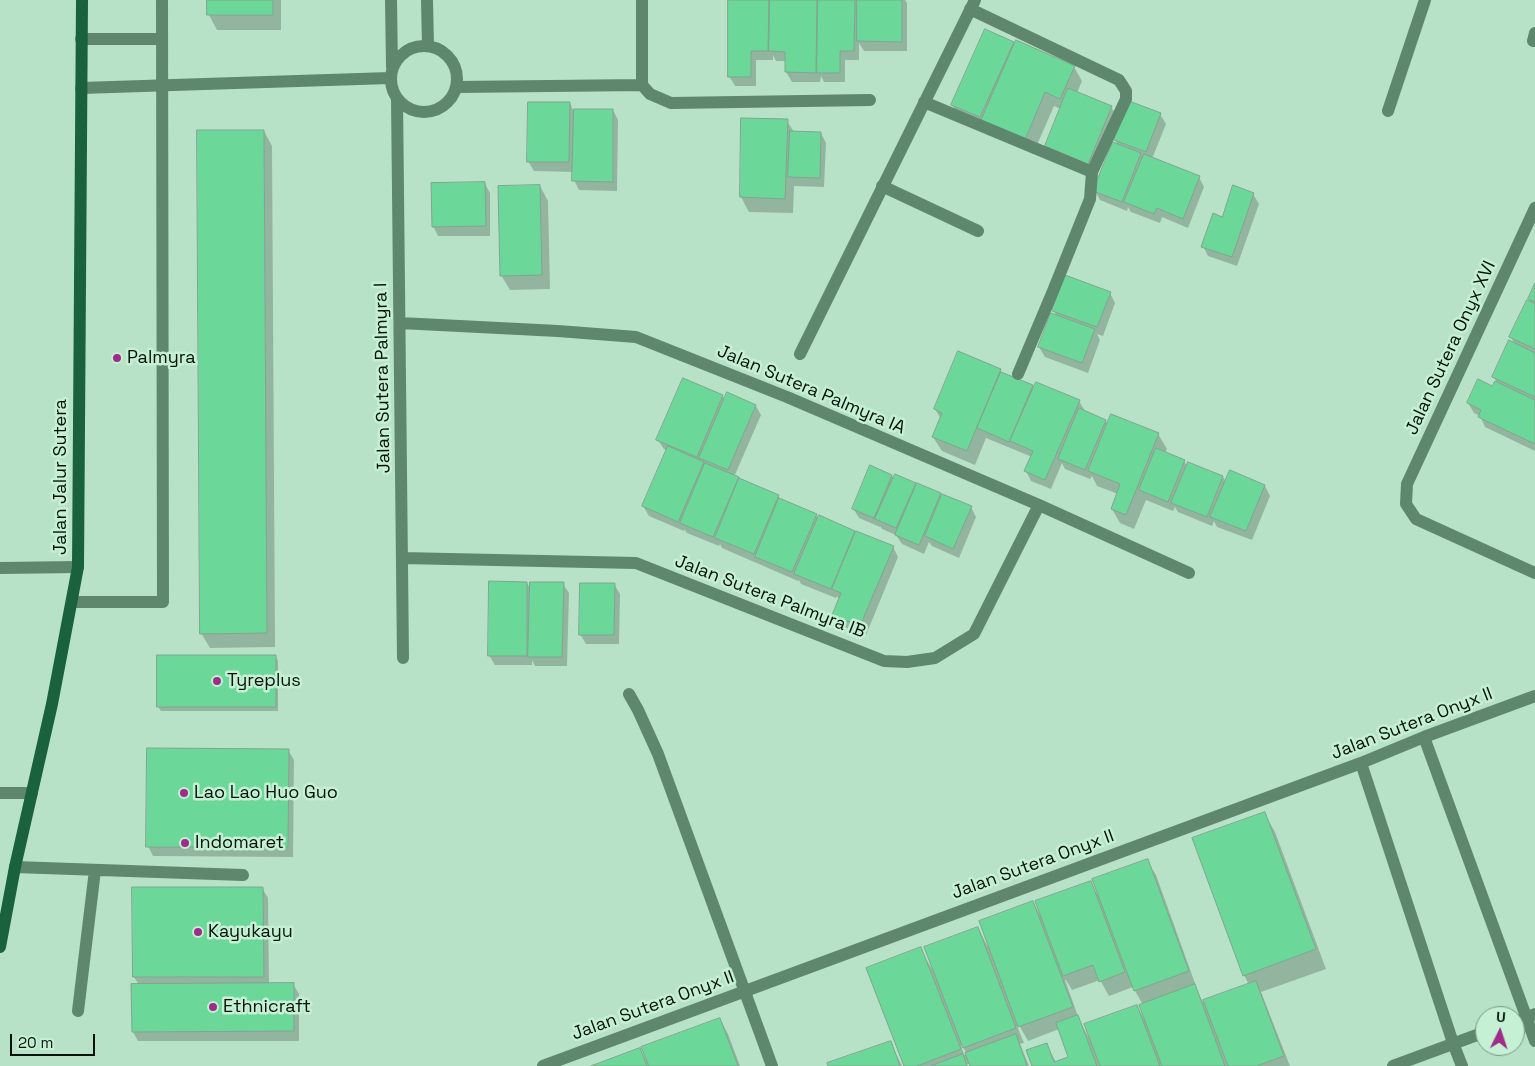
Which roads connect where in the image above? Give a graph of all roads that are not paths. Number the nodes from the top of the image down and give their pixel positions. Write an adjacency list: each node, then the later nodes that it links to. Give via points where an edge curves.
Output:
1 (82, 0): 8 (main road, Jalan Jalur Sutera)
2 (162, 0): 9 (street)
3 (392, 0): 11 (street)
4 (427, 0): 10 (street)
5 (642, 0): 13 (street)
6 (1426, 0): 19 (street)
7 (972, 4): 18 (street); 20 (street, via 1119,80 1126,90 1126,100)
8 (81, 39): 9 (street); 15 (main road, Jalan Jalur Sutera)
9 (162, 39): 12 (street)
10 (428, 46): 11 (street, via 406,51 398,58); 14 (street, via 451,60 457,76)
11 (391, 73): 12 (street); 16 (street, via 391,89)
12 (162, 86): 15 (street); 33 (street, via 163,602)
13 (642, 86): 14 (street); 17 (street, via 650,94 671,103)
14 (456, 87): 16 (street, via 452,97 435,111 414,111)
15 (81, 88): 29 (main road, Jalan Jalur Sutera)
16 (397, 99): 24 (street, Jalan Sutera Palmyra I)
17 (870, 100)
18 (924, 102): 20 (street); 21 (street)
19 (1388, 111)
20 (1092, 172): 26 (street, via 1090,198)
21 (882, 186): 23 (street); 25 (street)
22 (1535, 208): 32 (street, Jalan Sutera Onyx XVI, via 1407,484 1406,504 1416,519)
23 (978, 231)
24 (400, 323): 27 (street, Jalan Sutera Palmyra IA, via 636,337 787,397); 28 (street, Jalan Sutera Palmyra I)
25 (800, 354)
26 (1018, 374)
27 (1039, 505): 28 (street, Jalan Sutera Palmyra IB, via 974,634 936,658 907,662 884,661 636,563); 31 (street, Jalan Sutera Palmyra IA)
28 (402, 558): 34 (street, Jalan Sutera Palmyra I)
29 (78, 567): 30 (street); 33 (main road, Jalan Jalur Sutera)
30 (0, 568)
31 (1189, 573)
32 (1535, 573)
33 (72, 602): 40 (main road, Jalan Jalur Sutera)
34 (403, 658)
35 (629, 694): 45 (street, via 658,754)
36 (1535, 696): 37 (street, Jalan Sutera Onyx II)
37 (1424, 737): 38 (street, Jalan Sutera Onyx II); 46 (street)
38 (1361, 763): 45 (street, Jalan Sutera Onyx II); 51 (street)
39 (0, 793): 40 (street)
40 (32, 793): 41 (main road, Jalan Jalur Sutera)
41 (14, 867): 42 (street); 44 (main road, Jalan Jalur Sutera)
42 (95, 870): 43 (street); 47 (street)
43 (243, 875)
44 (0, 947)
45 (744, 991): 52 (street, Jalan Sutera Onyx II); 53 (street)
46 (1521, 1006)
47 (78, 1011)
48 (1525, 1018): 50 (street)
49 (1475, 1035): 51 (street)
50 (1535, 1041)
51 (1453, 1043): 54 (street); 55 (street)
52 (543, 1066)
53 (772, 1066)
54 (1393, 1066)
55 (1462, 1066)

